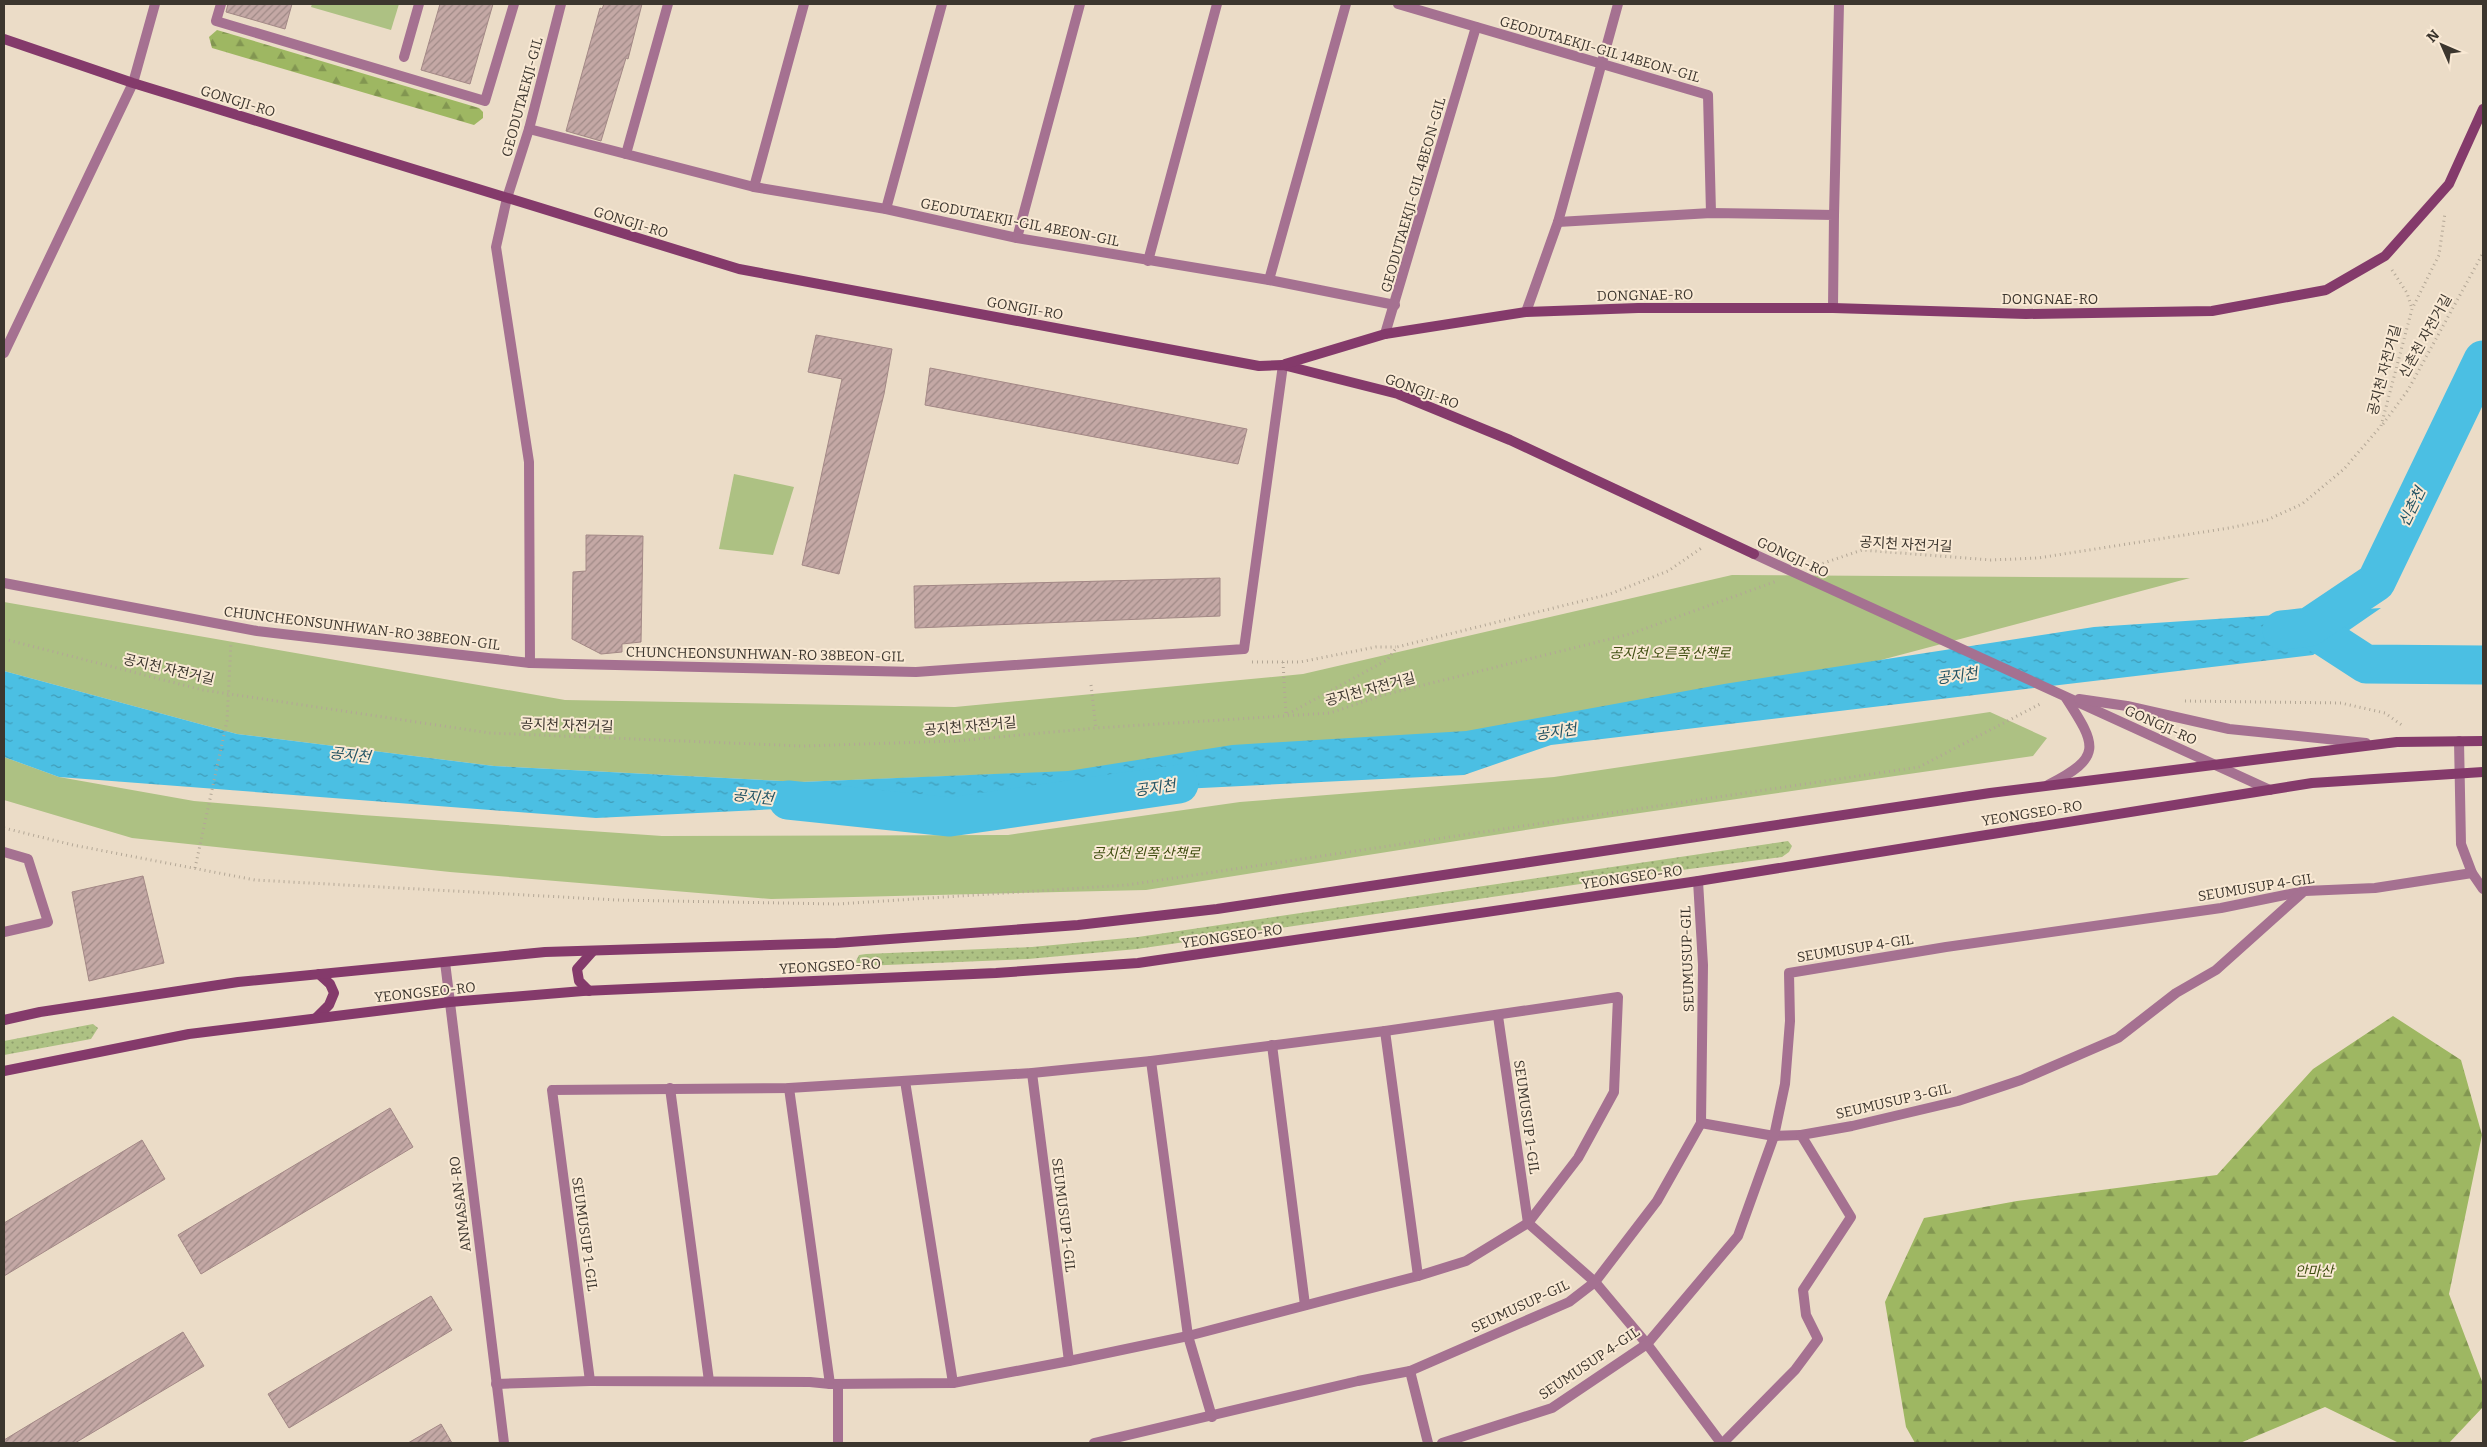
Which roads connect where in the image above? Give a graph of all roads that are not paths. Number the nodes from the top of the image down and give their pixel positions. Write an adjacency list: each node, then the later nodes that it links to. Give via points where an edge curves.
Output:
1 (155, 4): 19 (street)
2 (221, 4): 4 (street, via 216,21 485,101)
3 (419, 4): 17 (street)
4 (514, 4)
5 (561, 4): 21 (street, GEODUTAEKJI-GIL)
6 (668, 4): 22 (street)
7 (804, 4): 23 (street)
8 (942, 4): 25 (street)
9 (1080, 4): 29 (street)
10 (1217, 4): 30 (street)
11 (1346, 4): 31 (street)
12 (1398, 4): 15 (street, GEODUTAEKJI-GIL 14BEON-GIL)
13 (1618, 4): 18 (street)
14 (1839, 4): 27 (street)
15 (1476, 27): 18 (street, GEODUTAEKJI-GIL 14BEON-GIL); 32 (street, GEODUTAEKJI-GIL 4BEON-GIL)
16 (4, 38): 19 (street, GONGJI-RO)
17 (404, 57)
18 (1602, 63): 26 (street, GEODUTAEKJI-GIL 14BEON-GIL, via 1708,95); 28 (street)
19 (134, 83): 24 (street, GONGJI-RO); 36 (street)
20 (2483, 109): 33 (street, DONGNAE-RO, via 2449,184 2385,256 2326,290 2212,311 2026,314)
21 (529, 129): 22 (street, GEODUTAEKJI-GIL 4BEON-GIL); 24 (street, GEODUTAEKJI-GIL)
22 (626, 154): 23 (street, GEODUTAEKJI-GIL 4BEON-GIL)
23 (754, 186): 25 (street, GEODUTAEKJI-GIL 4BEON-GIL)
24 (507, 198): 37 (street, GONGJI-RO, via 738,269 1259,366); 39 (street, via 496,247 529,462)
25 (886, 209): 29 (street, GEODUTAEKJI-GIL 4BEON-GIL)
26 (1711, 213): 27 (street); 28 (street)
27 (1834, 215): 33 (street)
28 (1558, 222): 34 (street)
29 (1016, 238): 30 (street, GEODUTAEKJI-GIL 4BEON-GIL)
30 (1148, 261): 31 (street, GEODUTAEKJI-GIL 4BEON-GIL)
31 (1269, 280): 32 (street, GEODUTAEKJI-GIL 4BEON-GIL)
32 (1395, 305): 35 (street)
33 (1833, 308): 34 (street, DONGNAE-RO, via 1638,308)
34 (1526, 312): 35 (street, DONGNAE-RO)
35 (1385, 334): 37 (street, DONGNAE-RO)
36 (4, 354)
37 (1283, 365): 39 (street, CHUNCHEONSUNHWAN-RO 38BEON-GIL, via 1244,649 916,672); 40 (street, GONGJI-RO, via 1398,394 1510,440)
38 (4, 582): 39 (street, CHUNCHEONSUNHWAN-RO 38BEON-GIL, via 257,631)
39 (530, 663)
40 (2066, 697): 41 (street, GONGJI-RO); 48 (street, via 2086,728 2091,747 2086,760 2070,774)
41 (2100, 707): 44 (street, via 2229,729); 45 (street, GONGJI-RO)
42 (2483, 741): 43 (street, YEONGSEO-RO)
43 (2459, 742): 44 (street, YEONGSEO-RO); 46 (street)
44 (2379, 745): 45 (street, YEONGSEO-RO)
45 (2214, 764): 48 (street, YEONGSEO-RO); 49 (street, GONGJI-RO)
46 (2458, 772): 47 (street, YEONGSEO-RO); 49 (street, YEONGSEO-RO, via 2312,783); 51 (street, via 2461,844)
47 (2483, 772)
48 (2048, 785): 56 (street, YEONGSEO-RO, via 1187,913 1078,925 836,943)
49 (2270, 790): 52 (street, YEONGSEO-RO)
50 (4, 852): 55 (street, via 28,859 48,922)
51 (2472, 872): 53 (street); 54 (street, SEUMUSUP 4-GIL, via 2375,888)
52 (1698, 881): 59 (street, YEONGSEO-RO, via 1138,963); 72 (street, SEUMUSUP-GIL, via 1703,965)
53 (2483, 889)
54 (2305, 891): 73 (street, SEUMUSUP 3-GIL, via 2216,970 2176,993 2118,1038 2021,1080 1958,1101); 74 (street, SEUMUSUP 4-GIL, via 2221,908 1789,973 1790,1021 1785,1084)
55 (4, 932)
56 (593, 951): 57 (street, YEONGSEO-RO, via 545,952); 59 (street, via 577,969 579,981)
57 (445, 962): 58 (street, YEONGSEO-RO); 60 (street, ANMASAN-RO)
58 (319, 974): 62 (street, via 334,993 329,1005); 63 (street, YEONGSEO-RO, via 238,982)
59 (589, 991): 60 (street, YEONGSEO-RO)
60 (450, 1002): 62 (street, YEONGSEO-RO); 86 (street, ANMASAN-RO)
61 (1498, 1016): 64 (street, SEUMUSUP 1-GIL); 75 (street, SEUMUSUP 1-GIL); 75 (street, SEUMUSUP 1-GIL, via 1618,997 1614,1092 1578,1158)
62 (316, 1018): 67 (street, YEONGSEO-RO, via 189,1034)
63 (4, 1020)
64 (1385, 1031): 65 (street, SEUMUSUP 1-GIL); 76 (street)
65 (1272, 1045): 66 (street, SEUMUSUP 1-GIL); 78 (street)
66 (1151, 1061): 68 (street, SEUMUSUP 1-GIL); 79 (street)
67 (4, 1071)
68 (1032, 1073): 69 (street, SEUMUSUP 1-GIL); 81 (street, SEUMUSUP 1-GIL)
69 (905, 1081): 71 (street, SEUMUSUP 1-GIL); 85 (street)
70 (670, 1088): 71 (street, SEUMUSUP 1-GIL); 83 (street, SEUMUSUP 1-GIL, via 552,1090); 84 (street)
71 (789, 1088): 87 (street)
72 (1701, 1123): 74 (street, SEUMUSUP 3-GIL); 77 (street, SEUMUSUP-GIL, via 1657,1201)
73 (1801, 1135): 74 (street, SEUMUSUP 3-GIL); 95 (street, via 1851,1217 1803,1290 1806,1315 1818,1340 1756,1412)
74 (1774, 1136): 80 (street, SEUMUSUP 4-GIL, via 1738,1236)
75 (1528, 1223): 76 (street, SEUMUSUP 1-GIL, via 1466,1261); 77 (street)
76 (1418, 1276): 78 (street, SEUMUSUP 1-GIL)
77 (1595, 1282): 80 (street); 82 (street, SEUMUSUP-GIL, via 1569,1302)
78 (1305, 1305): 79 (street, SEUMUSUP 1-GIL)
79 (1188, 1336): 81 (street, SEUMUSUP 1-GIL); 88 (street)
80 (1647, 1344): 94 (street, SEUMUSUP 4-GIL, via 1552,1408); 95 (street)
81 (1069, 1362): 85 (street, SEUMUSUP 1-GIL)
82 (1410, 1371): 88 (street, SEUMUSUP-GIL); 93 (street)
83 (590, 1381): 84 (street, SEUMUSUP 1-GIL); 86 (street)
84 (710, 1382): 87 (street, SEUMUSUP 1-GIL)
85 (953, 1383): 87 (street, SEUMUSUP 1-GIL)
86 (496, 1384): 90 (street, ANMASAN-RO)
87 (834, 1384): 91 (street)
88 (1212, 1417): 89 (street, SEUMUSUP-GIL)
89 (1123, 1440): 92 (street, SEUMUSUP-GIL)
90 (504, 1443)
91 (838, 1443)
92 (1094, 1443)
93 (1428, 1443)
94 (1442, 1443)
95 (1722, 1443)

